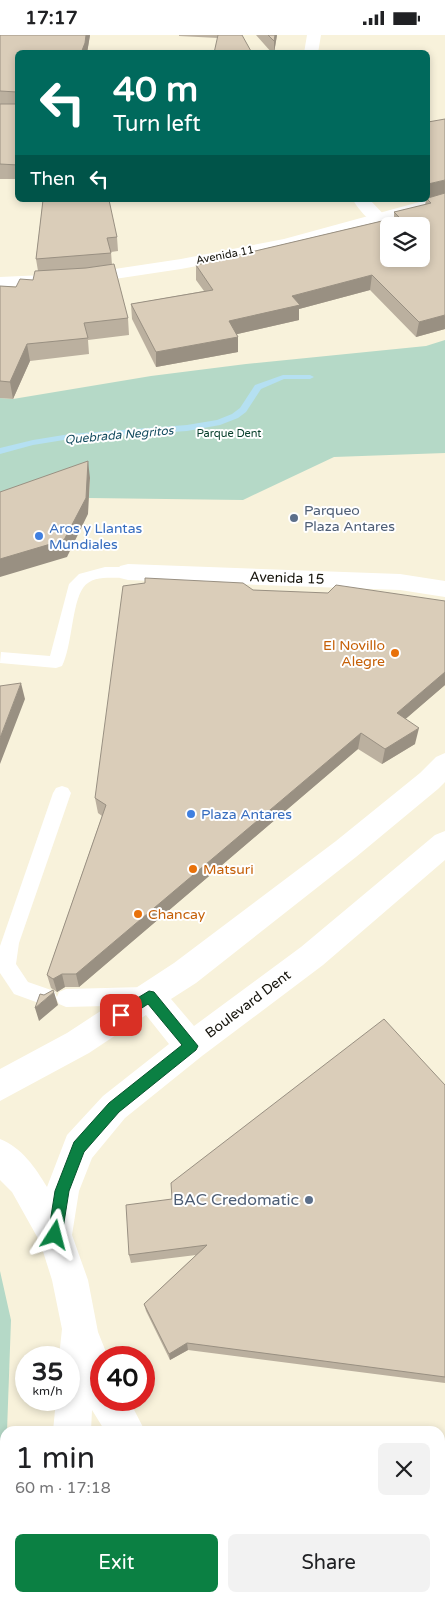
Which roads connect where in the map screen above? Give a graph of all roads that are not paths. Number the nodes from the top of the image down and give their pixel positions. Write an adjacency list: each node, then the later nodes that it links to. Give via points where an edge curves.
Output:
1 (314, 35): 2 (street)
2 (312, 50)
3 (445, 201): 5 (street, Avenida 11)
4 (363, 202): 5 (street)
5 (379, 219): 6 (street, Avenida 11, via 286,244 181,264 88,278)
6 (6, 285)
7 (128, 572): 8 (street, Avenida 15, via 400,582); 9 (lane, via 93,573 78,582 56,663)
8 (445, 589)
9 (1, 658)
10 (445, 764): 13 (street, via 346,849 185,973)
11 (62, 793): 13 (lane, via 10,943 6,966 21,988 57,998)
12 (445, 843): 14 (street, Boulevard Dent, via 312,956)
13 (149, 996): 14 (street); 15 (street, via 78,1043)
14 (191, 1046): 17 (street, Boulevard Dent, via 114,1107 79,1147 62,1191)
15 (0, 1086)
16 (0, 1156): 17 (street, via 24,1180)
17 (55, 1235): 18 (street, via 70,1280)
18 (80, 1329): 19 (street); 21 (street)
19 (90, 1358)
20 (114, 1411): 22 (street)
21 (72, 1426)
22 (123, 1426)

